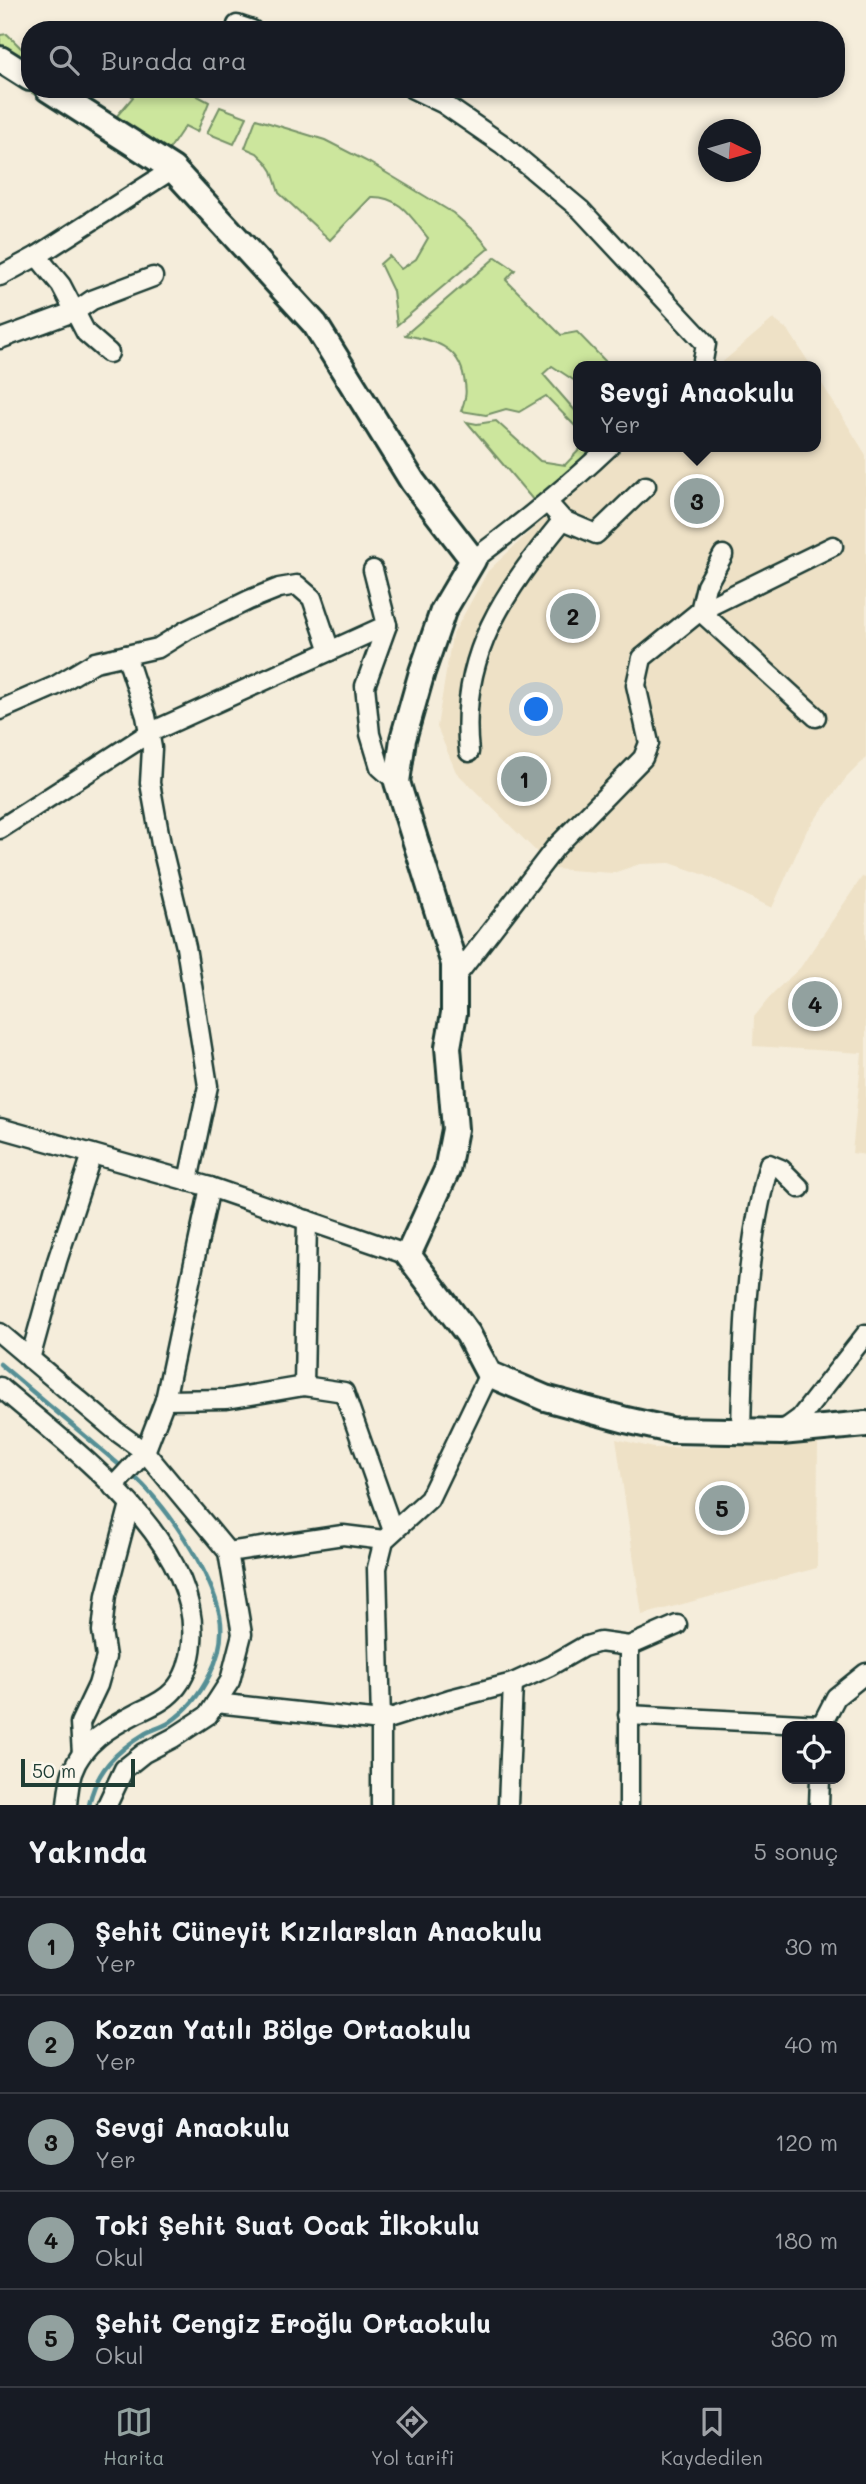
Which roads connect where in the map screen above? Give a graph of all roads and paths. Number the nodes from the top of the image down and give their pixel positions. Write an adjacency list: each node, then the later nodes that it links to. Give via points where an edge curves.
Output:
1 (0, 58): 2 (street)
2 (21, 72)
3 (62, 98): 5 (street)
4 (432, 98): 12 (street, via 502,144 581,210 706,344)
5 (173, 169): 6 (street); 19 (street, via 315,324 413,482)
6 (37, 256): 7 (street); 9 (street)
7 (0, 276)
8 (153, 277): 9 (street, via 92,300)
9 (76, 311): 10 (street); 11 (street, via 86,333)
10 (0, 339)
11 (109, 353)
12 (703, 361)
13 (604, 452): 15 (street)
14 (646, 486): 16 (street, via 596,534)
15 (548, 503): 16 (street); 19 (street)
16 (563, 520): 28 (street, via 519,575 478,652 471,686)
17 (833, 546): 21 (street)
18 (723, 555): 21 (street, via 706,586)
19 (473, 560): 29 (street, via 443,611 422,672 403,739)
20 (373, 570): 22 (street)
21 (700, 611): 26 (street); 31 (street, via 642,658 636,684 649,743 643,758 555,848)
22 (387, 625): 23 (street); 29 (street, via 365,686 370,734 380,767)
23 (330, 651): 24 (street, via 312,598 297,585 248,600 158,648); 27 (street)
24 (126, 655): 25 (street, via 95,662); 27 (street)
25 (0, 710)
26 (816, 717)
27 (149, 733): 30 (street); 34 (street, via 150,783 186,947 208,1086)
28 (469, 751)
29 (397, 782): 31 (street, via 454,964)
30 (0, 829)
31 (454, 979): 38 (street, via 448,1046 455,1129 447,1170)
32 (0, 1128): 33 (street)
33 (92, 1154): 34 (street); 41 (street)
34 (188, 1181): 35 (street)
35 (210, 1187): 37 (street); 45 (street)
36 (800, 1188): 47 (street, via 769,1164 744,1313)
37 (307, 1220): 38 (street); 43 (street)
38 (408, 1255): 42 (street, via 468,1334)
39 (0, 1333): 41 (street)
40 (866, 1334): 48 (street, via 800,1418)
41 (30, 1359): 49 (street)
42 (489, 1374): 47 (street, via 545,1398 626,1420 671,1430); 52 (street, via 429,1499)
43 (304, 1386): 45 (street, via 227,1399); 52 (street, via 344,1392)
44 (0, 1388): 50 (street)
45 (165, 1400): 49 (street)
46 (866, 1424): 48 (street)
47 (741, 1431): 48 (street)
48 (781, 1432)
49 (145, 1452): 50 (street); 53 (street)
50 (113, 1487): 51 (street)
51 (130, 1504): 63 (street, via 106,1595 102,1631 106,1657 80,1723); 63 (street, via 168,1552 183,1581 193,1631 191,1660 175,1690 96,1737)
52 (389, 1535): 53 (street, via 343,1535); 60 (street, via 377,1568)
53 (228, 1552): 58 (street, via 242,1634 230,1681)
54 (677, 1625): 55 (street)
55 (629, 1646): 57 (street, via 600,1642 583,1647); 59 (street)
56 (866, 1673): 61 (street, via 836,1697)
57 (513, 1683): 60 (street); 68 (street)
58 (216, 1703): 60 (street); 66 (street, via 208,1715 124,1769)
59 (628, 1715): 62 (street); 69 (street)
60 (382, 1721): 67 (street)
61 (823, 1721)
62 (782, 1723)
63 (82, 1754): 65 (street, via 72,1773)
64 (820, 1784): 70 (street)
65 (67, 1805)
66 (107, 1805)
67 (381, 1805)
68 (508, 1805)
69 (629, 1805)
70 (819, 1805)

